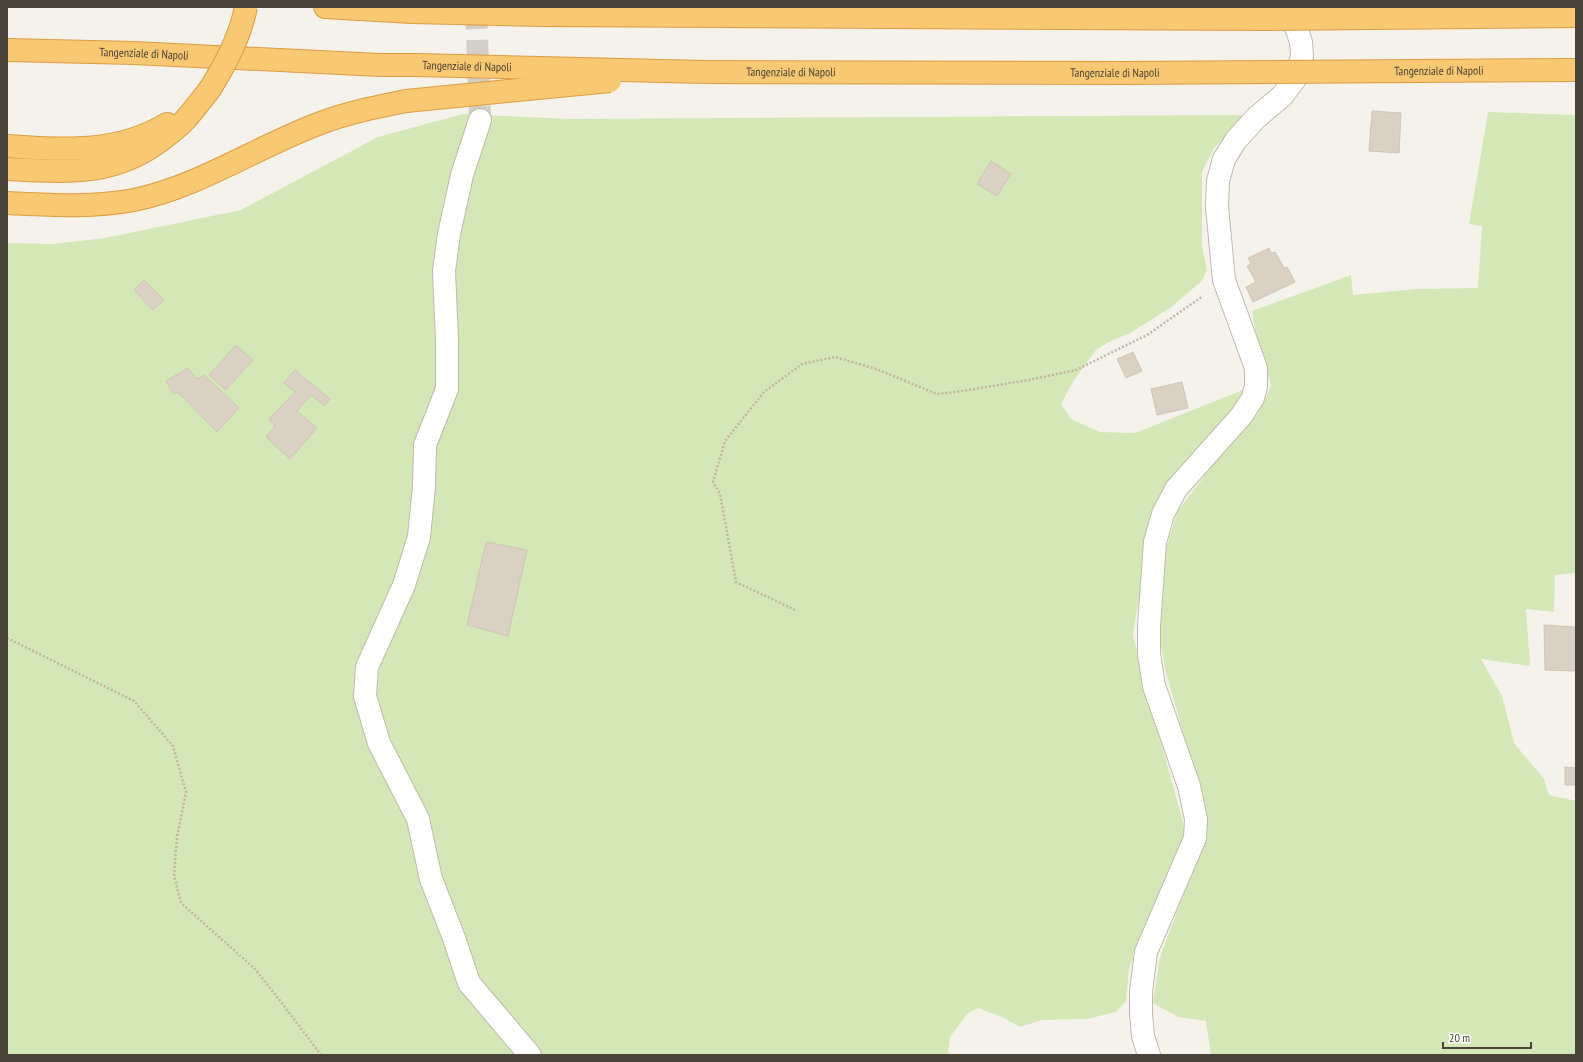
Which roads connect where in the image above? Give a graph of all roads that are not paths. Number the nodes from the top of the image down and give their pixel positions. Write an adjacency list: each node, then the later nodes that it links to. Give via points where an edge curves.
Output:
1 (246, 7): 10 (highway, bridge, via 235,44)
2 (325, 7): 5 (highway, bridge, via 412,12)
3 (616, 7): 5 (highway, bridge)
4 (1275, 7): 16 (street, via 1296,27 1301,42 1302,56 1295,79 1282,96 1256,118 1236,140 1224,159 1218,181 1217,207 1224,280 1256,368 1256,386 1253,398 1242,415 1176,489 1163,514 1155,542 1149,654 1154,686 1189,786 1196,819 1195,838 1146,952 1141,1014 1143,1036)
5 (680, 16): 6 (highway, bridge, via 1261,19)
6 (1576, 16)
7 (7, 50): 9 (highway, Tangenziale di Napoli, bridge, via 380,65)
8 (1576, 70): 9 (highway, Tangenziale di Napoli, bridge)
9 (705, 72): 14 (highway, bridge, via 406,101 354,112 318,124 194,180 134,199 76,206)
10 (210, 89): 12 (highway, via 184,114 141,137 121,143 71,150); 13 (highway, via 185,121 150,150 128,161 67,172)
11 (480, 120): 15 (street, via 462,175 449,234 444,270 447,389 425,445 419,537 404,585 367,667 365,696 379,742 418,819 431,879 469,983)
12 (7, 146)
13 (7, 169)
14 (7, 203)
15 (530, 1055)
16 (1149, 1055)

